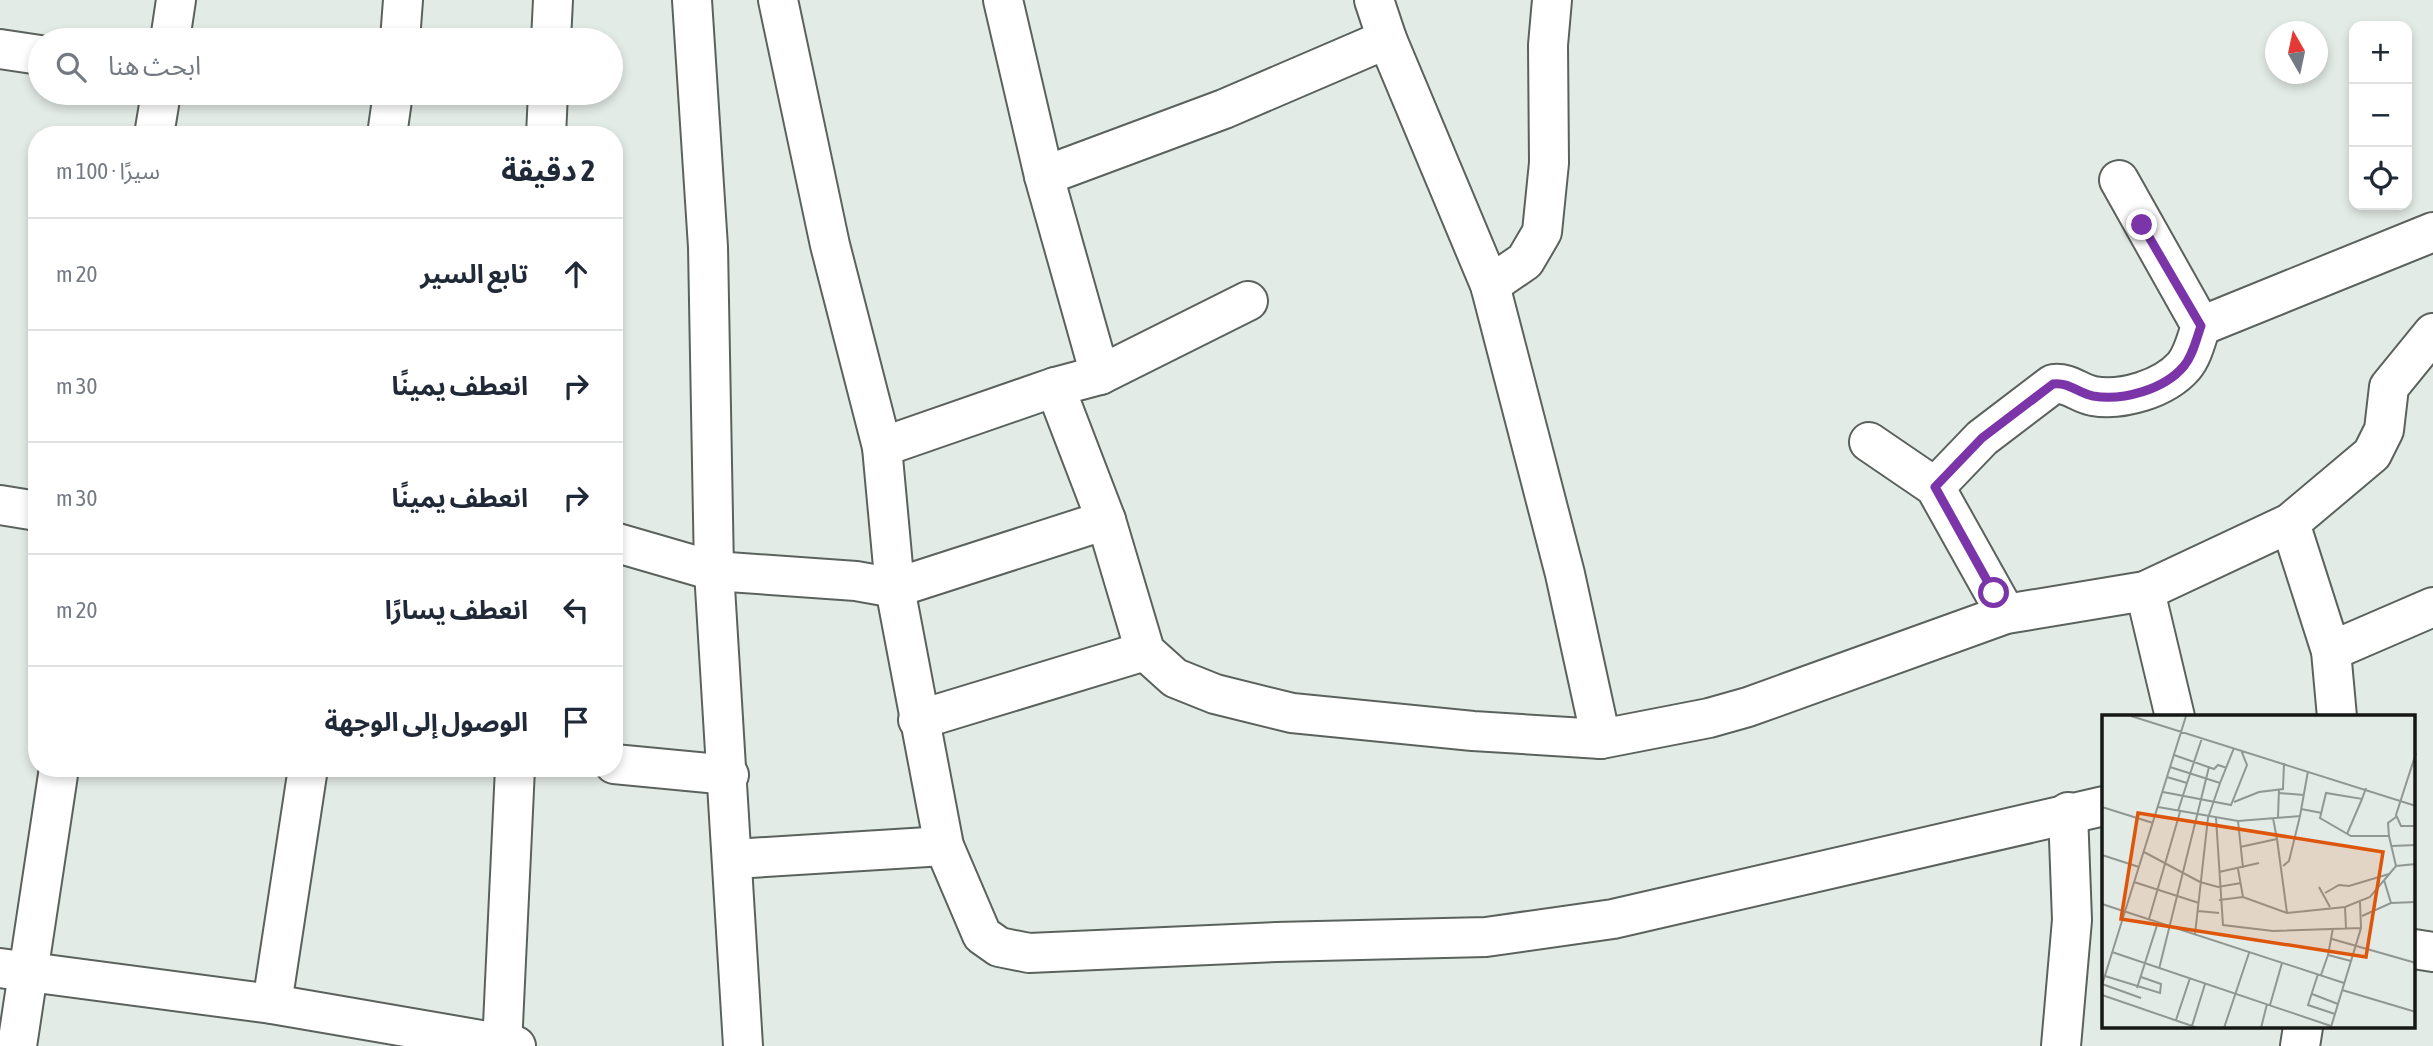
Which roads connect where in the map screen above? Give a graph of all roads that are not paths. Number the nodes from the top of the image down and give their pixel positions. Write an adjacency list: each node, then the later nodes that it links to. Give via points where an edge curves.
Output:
1 (176, 0): 9 (street)
2 (404, 0): 10 (street)
3 (553, 0): 11 (street)
4 (692, 0): 38 (street, via 708,247)
5 (778, 0): 31 (street, via 830,245)
6 (1003, 0): 21 (street)
7 (1374, 0): 12 (street)
8 (1552, 0): 24 (street, via 1549,163 1542,232 1525,261)
9 (172, 28)
10 (401, 28)
11 (552, 28)
12 (1387, 39): 21 (street, via 1224,109); 24 (street)
13 (0, 49): 14 (street)
14 (28, 53)
15 (159, 105): 18 (street)
16 (391, 105): 19 (street)
17 (548, 105): 20 (street)
18 (156, 126)
19 (388, 126)
20 (547, 126)
21 (1044, 176): 28 (street)
22 (2119, 180): 26 (street)
23 (2433, 232): 26 (street)
24 (1490, 285): 48 (street, via 1565,574)
25 (1248, 301): 28 (street)
26 (2201, 326): 32 (street, via 2192,355 2160,385 2119,397 2092,396 2064,383 2053,384 1982,438)
27 (2433, 333): 36 (street, via 2389,387 2384,430 2372,454)
28 (1100, 375): 29 (street)
29 (1055, 387): 31 (street); 35 (street)
30 (1869, 442): 32 (street)
31 (882, 447): 39 (street)
32 (1935, 487): 42 (street)
33 (0, 505): 34 (street)
34 (28, 510)
35 (1107, 520): 39 (street); 43 (street)
36 (2290, 523): 40 (street); 44 (street)
37 (623, 545): 38 (street)
38 (714, 571): 39 (street); 50 (street)
39 (895, 588): 47 (street)
40 (2145, 591): 42 (street); 45 (street)
41 (2433, 607): 44 (street)
42 (2006, 614): 48 (street, via 1748,707)
43 (1145, 651): 47 (street); 48 (street, via 1175,678 1215,694 1292,713)
44 (2331, 651): 46 (street)
45 (2175, 715)
46 (2337, 715)
47 (918, 720): 55 (street)
48 (1601, 739)
49 (623, 765): 50 (street)
50 (729, 775): 56 (street)
51 (57, 777): 58 (street)
52 (307, 777): 59 (street)
53 (515, 777): 62 (street)
54 (2086, 809): 55 (street, via 1613,919 1512,933 1029,953 999,947 982,935); 57 (street)
55 (944, 846): 56 (street)
56 (734, 859): 64 (street)
57 (2088, 920): 65 (street)
58 (14, 970): 59 (street); 63 (street)
59 (272, 1004): 61 (street)
60 (2303, 1028): 66 (street)
61 (361, 1033): 62 (street)
62 (507, 1045)
63 (17, 1046)
64 (743, 1046)
65 (2061, 1046)
66 (2300, 1046)

